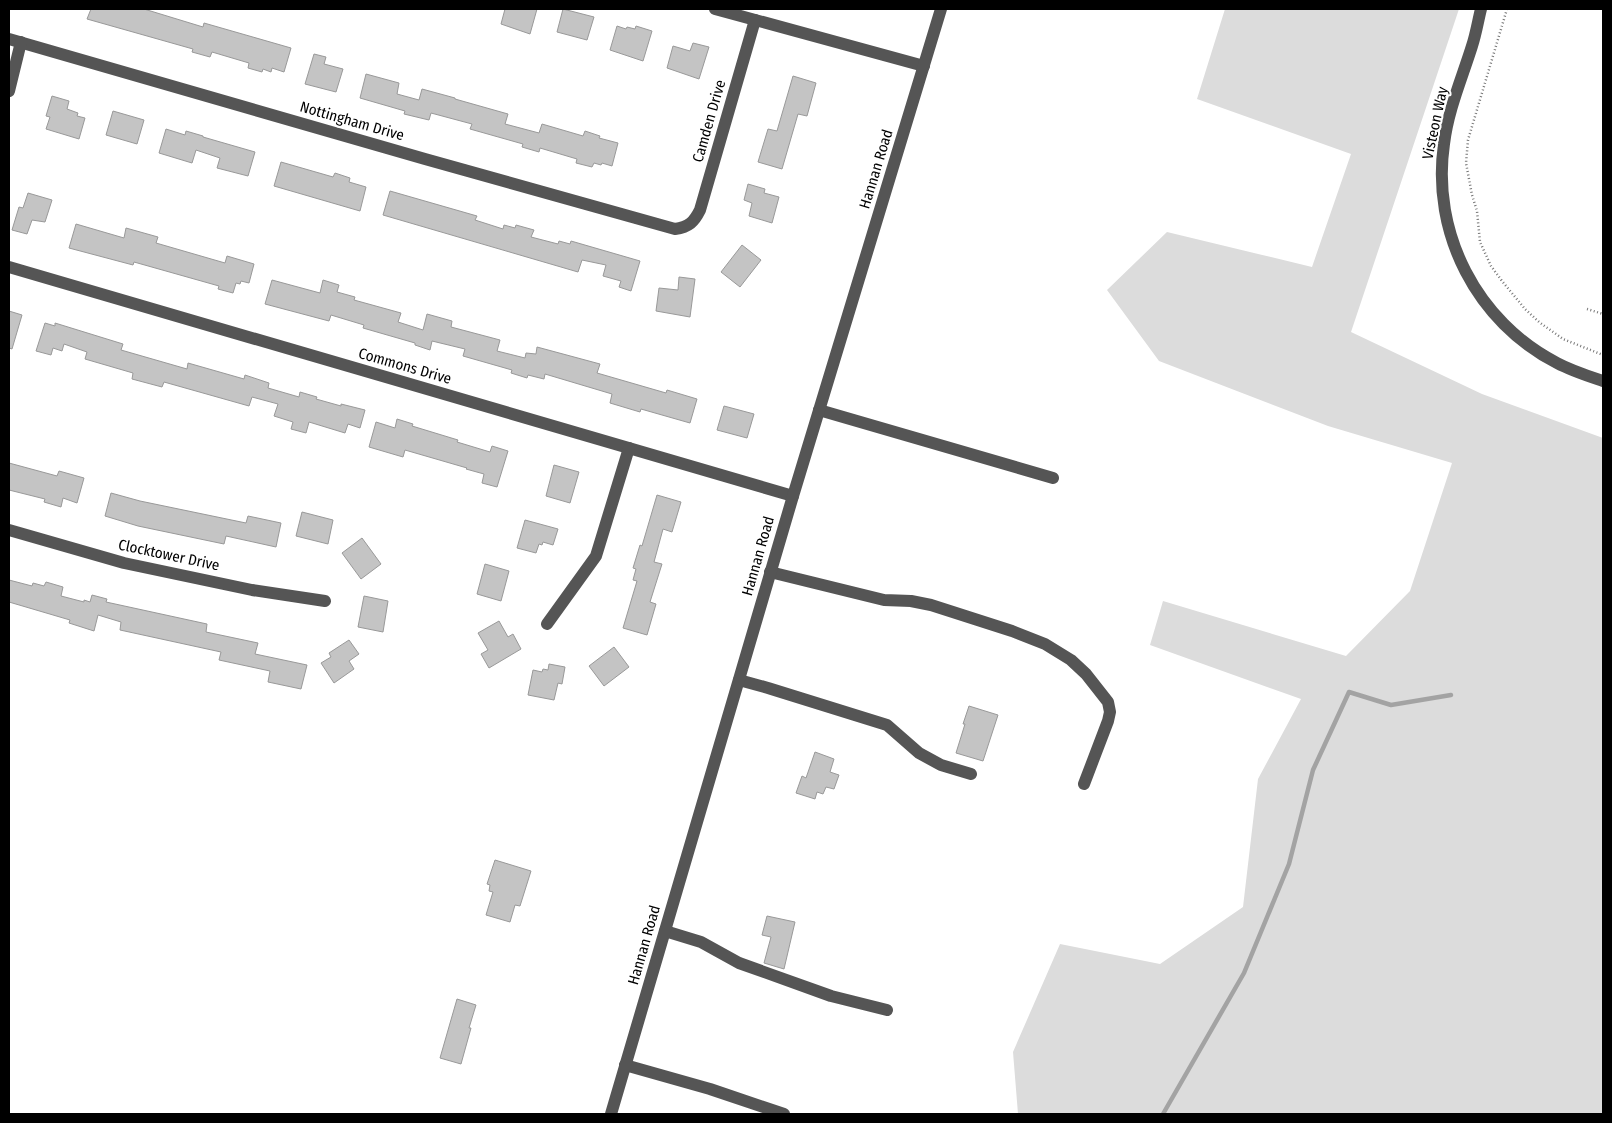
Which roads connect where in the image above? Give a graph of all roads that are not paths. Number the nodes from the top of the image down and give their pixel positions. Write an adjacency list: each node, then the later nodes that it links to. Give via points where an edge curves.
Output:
1 (716, 9): 4 (street)
2 (941, 9): 6 (street, Hannan Road)
3 (1481, 9): 10 (street, Visteon Way, via 1450,114 1442,154 1442,192 1452,240 1472,284 1505,325 1555,362)
4 (755, 20): 6 (street); 8 (street, Camden Drive, via 700,210)
5 (15, 40): 7 (street); 8 (street, Nottingham Drive, via 667,227)
6 (924, 66): 11 (street, Hannan Road)
7 (9, 91)
8 (687, 227)
9 (9, 267): 12 (street, Commons Drive)
10 (1603, 381)
11 (820, 410): 13 (street); 14 (street, Hannan Road)
12 (629, 448): 14 (street, Commons Drive); 18 (street, via 596,556)
13 (1053, 478)
14 (793, 496): 16 (street, Hannan Road)
15 (9, 530): 17 (street, Clocktower Drive, via 124,563 252,590)
16 (770, 572): 19 (street, Hannan Road); 21 (street, via 884,600 931,605 1012,631 1045,644 1071,660 1101,692 1110,712)
17 (325, 601)
18 (546, 624)
19 (738, 680): 20 (street, via 887,725 919,753 941,765); 22 (street, Hannan Road)
20 (971, 774)
21 (1084, 784)
22 (665, 931): 23 (street, via 701,942 739,963 831,996); 24 (street, Hannan Road)
23 (887, 1010)
24 (625, 1065): 25 (street, Hannan Road); 26 (street)
25 (611, 1114)
26 (784, 1114)

